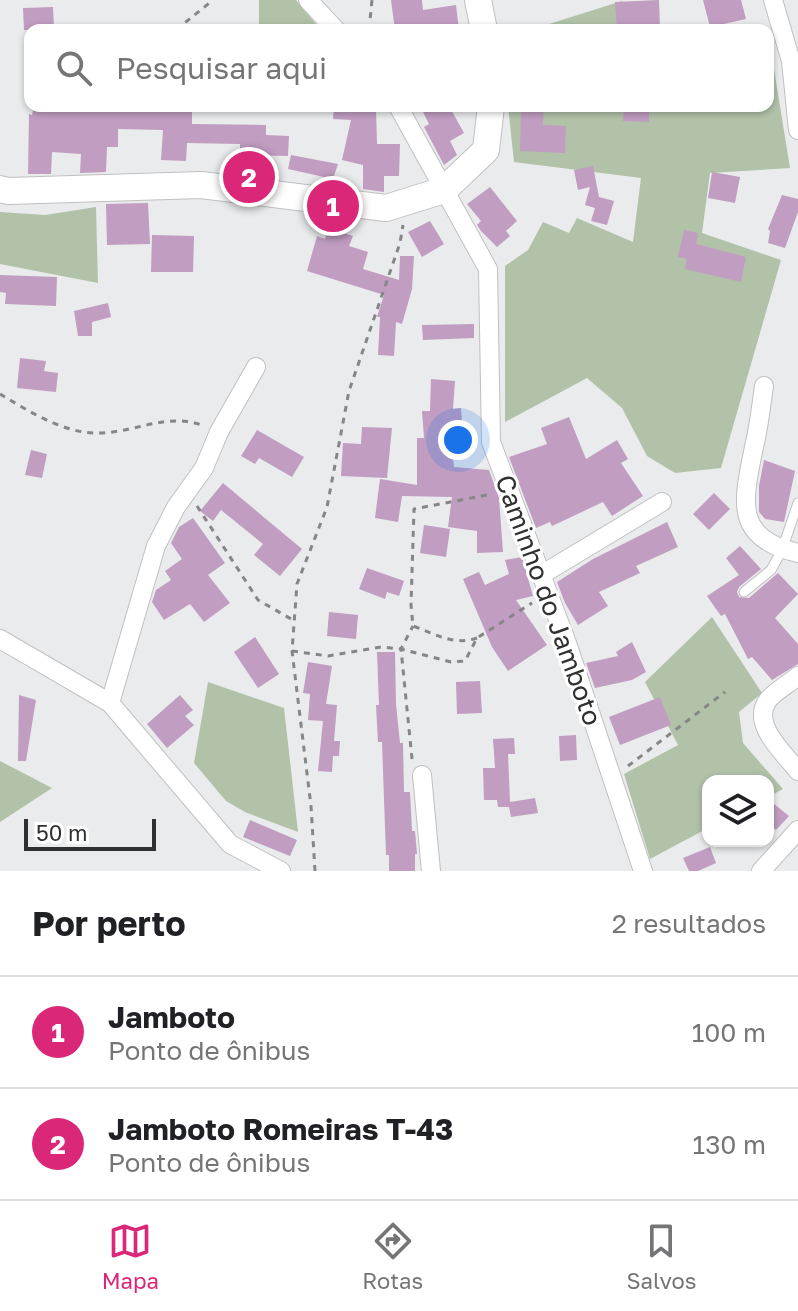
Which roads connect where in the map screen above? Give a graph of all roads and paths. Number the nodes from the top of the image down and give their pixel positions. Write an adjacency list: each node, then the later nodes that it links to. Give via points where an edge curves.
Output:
1 (213, 0): 6 (path)
2 (308, 0): 7 (street)
3 (372, 0): 8 (path)
4 (478, 0): 9 (main road)
5 (773, 0): 12 (street, via 791,61)
6 (183, 24)
7 (330, 24)
8 (370, 24)
9 (483, 24)
10 (401, 112): 14 (street, Caminho do Jamboto)
11 (490, 112): 14 (main road, via 486,150)
12 (798, 130)
13 (0, 189): 15 (main road, via 201,185 386,208)
14 (444, 190): 15 (main road); 20 (street, Caminho do Jamboto, via 488,269 491,442)
15 (406, 202): 28 (path, via 400,243 349,391 327,507 297,584)
16 (256, 367): 19 (street)
17 (764, 386): 24 (street, via 745,491 746,517 756,535)
18 (0, 394): 19 (path, via 41,418 99,434 168,420 189,420)
19 (219, 432): 21 (street)
20 (509, 490): 25 (street, Caminho do Jamboto); 29 (path, via 414,509)
21 (188, 491): 28 (path, via 258,600); 36 (street, via 156,546)
22 (662, 502): 25 (street)
23 (798, 503): 24 (lane)
24 (790, 551): 26 (lane)
25 (541, 575): 27 (street, Caminho do Jamboto)
26 (744, 592)
27 (548, 593): 30 (path); 39 (street, Caminho do Jamboto)
28 (293, 620): 33 (path)
29 (413, 626): 30 (path, via 446,639); 32 (path)
30 (477, 638): 32 (path, via 465,661)
31 (0, 639): 36 (street)
32 (401, 649): 33 (path, via 371,647 328,656); 38 (path, via 412,758 417,781)
33 (292, 651): 42 (path)
34 (798, 676): 37 (street, via 769,698 763,721)
35 (725, 692): 39 (path)
36 (110, 703): 41 (street, via 230,844)
37 (798, 771)
38 (422, 778): 43 (street)
39 (612, 778): 44 (street, Caminho do Jamboto)
40 (798, 830): 45 (street)
41 (281, 871)
42 (315, 871)
43 (431, 871)
44 (643, 871)
45 (761, 871)

